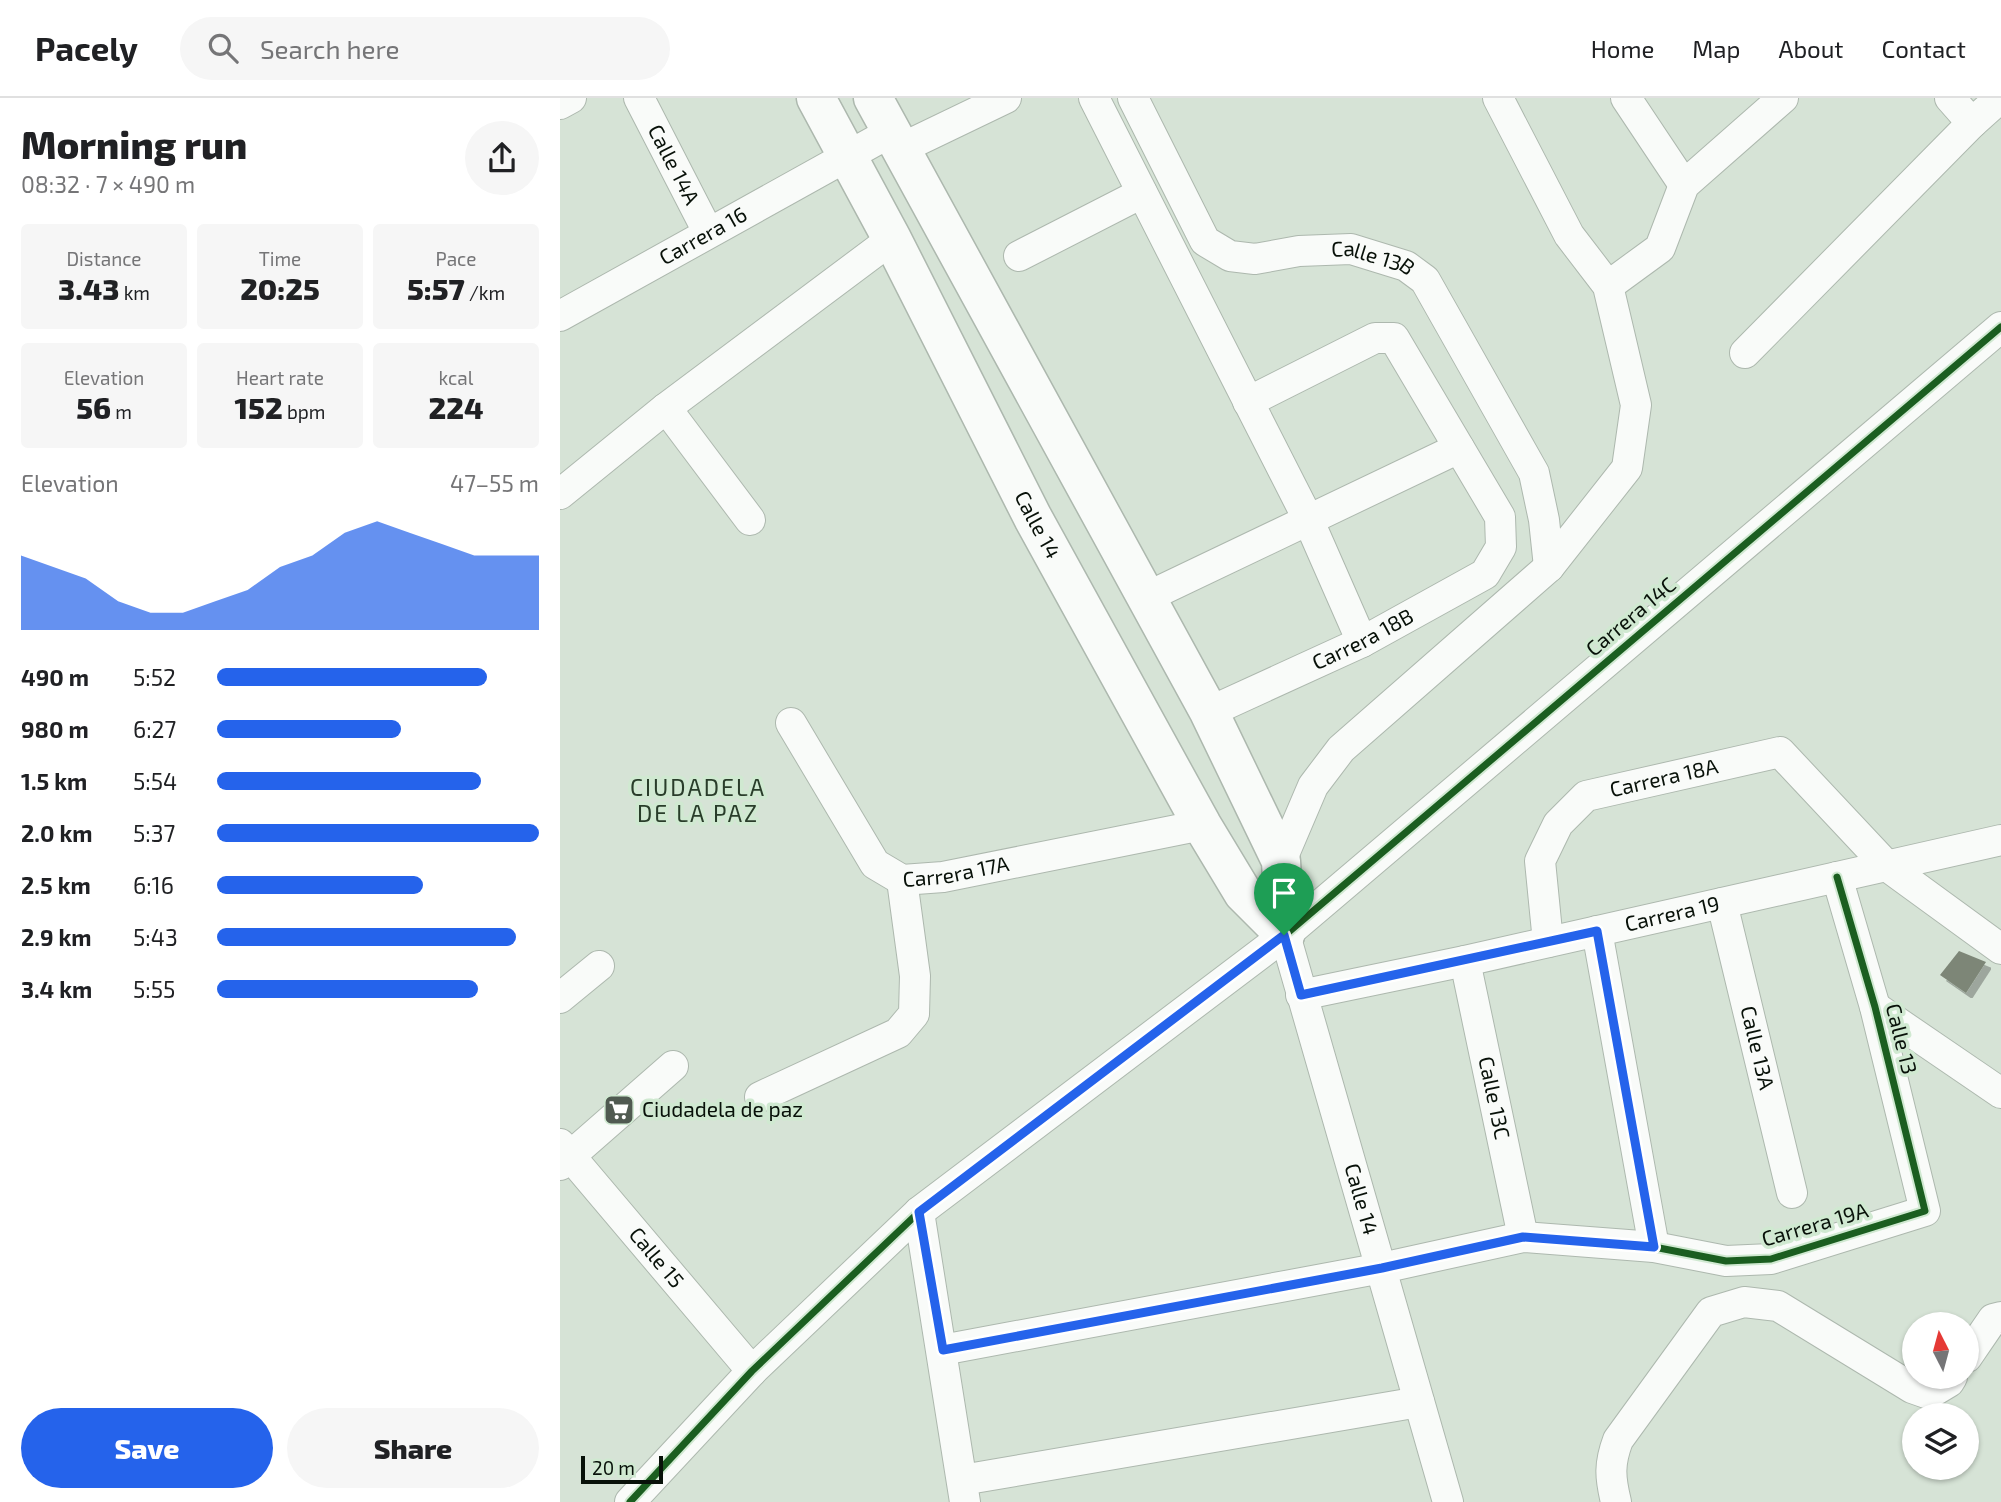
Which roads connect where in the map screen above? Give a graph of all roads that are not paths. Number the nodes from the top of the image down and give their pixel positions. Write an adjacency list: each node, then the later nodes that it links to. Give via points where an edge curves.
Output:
1 (571, 98): 13 (street)
2 (639, 98): 19 (street, Calle 14A)
3 (816, 98): 16 (main road, Calle 14)
4 (873, 98): 15 (main road, Calle 14)
5 (1006, 98): 15 (street, Carrera 16)
6 (1094, 98): 18 (street)
7 (1133, 98): 32 (street, Calle 13B, via 1205,242 1230,256 1255,259 1352,249 1406,266 1425,281 1534,473)
8 (1498, 98): 22 (street, via 1569,235)
9 (1626, 98): 17 (street)
10 (1783, 98): 17 (street)
11 (1950, 98): 14 (street)
12 (2000, 98): 14 (street)
13 (560, 104)
14 (1972, 123): 25 (street)
15 (896, 140): 16 (street, Carrera 16); 33 (main road, Calle 14)
16 (846, 155): 19 (street, Carrera 16); 20 (main road, Calle 14)
17 (1684, 185): 22 (street, via 1660,248)
18 (1142, 193): 21 (street); 26 (street)
19 (708, 232): 23 (street, Carrera 16)
20 (892, 239): 27 (street); 37 (main road, Calle 14, via 1033,518)
21 (1019, 256)
22 (1608, 286): 32 (street, via 1636,405 1627,468)
23 (560, 316)
24 (2001, 327): 45 (street, Carrera 14C)
25 (1745, 353)
26 (1248, 402): 28 (street, via 1375,338 1394,338); 30 (street)
27 (666, 408): 29 (street); 31 (street)
28 (1459, 448): 30 (street); 34 (street, Carrera 18B, via 1500,517 1501,547 1485,574)
29 (560, 494)
30 (1308, 519): 33 (street); 34 (street)
31 (750, 520)
32 (1549, 567): 39 (street, via 1341,749 1313,786)
33 (1147, 597): 35 (main road, Calle 14)
34 (1363, 642): 35 (street, Carrera 18B)
35 (1209, 712): 39 (main road, Calle 14)
36 (791, 723): 42 (street, Carrera 17A, via 875,864)
37 (1202, 825): 42 (street, Carrera 17A, via 943,877); 45 (main road, Calle 14, via 1243,893)
38 (2001, 840): 40 (street, Carrera 19)
39 (1280, 861): 45 (main road, Calle 14)
40 (1887, 866): 41 (street, Carrera 19); 46 (street, Carrera 18A, via 1780,752 1586,796 1558,824 1540,861); 47 (street)
41 (1837, 877): 43 (street, Carrera 19); 52 (street, Calle 13)
42 (902, 880): 55 (street, via 915,976 914,1014 898,1033)
43 (1722, 903): 44 (street, Carrera 19); 57 (street, Calle 13A)
44 (1597, 931): 46 (street, Carrera 19); 61 (street)
45 (1284, 935): 50 (street, Calle 14); 59 (street, Carrera 14C)
46 (1548, 942): 48 (street, Carrera 19)
47 (2001, 949)
48 (1465, 961): 50 (street, Carrera 19); 60 (street, Calle 13C)
49 (599, 966): 51 (street)
50 (1301, 995): 62 (street, Calle 14)
51 (560, 998)
52 (1875, 1007): 54 (street); 58 (street, Calle 13)
53 (673, 1066): 56 (street)
54 (2001, 1093)
55 (760, 1097)
56 (563, 1155): 66 (street, Calle 15)
57 (1791, 1193)
58 (1925, 1211): 61 (street, Carrera 19A, via 1771,1259 1726,1261)
59 (919, 1212): 65 (street); 66 (street, Carrera 14C)
60 (1523, 1237): 61 (street, Carrera 19A); 62 (street, Carrera 19A)
61 (1654, 1247)
62 (1382, 1268): 65 (street, Carrera 19A); 70 (street, Calle 14)
63 (2001, 1317): 64 (street, via 1993,1319)
64 (1979, 1339)
65 (943, 1350): 71 (street)
66 (752, 1371): 72 (street, Carrera 14C)
67 (1902, 1382): 74 (street, via 1778,1306 1744,1302 1711,1312 1618,1440 1611,1460)
68 (1918, 1390): 69 (street, via 1929,1394)
69 (1936, 1390)
70 (1419, 1402): 71 (street); 73 (street, Calle 14)
71 (963, 1491)
72 (630, 1502)
73 (1448, 1502)
74 (1616, 1502)

